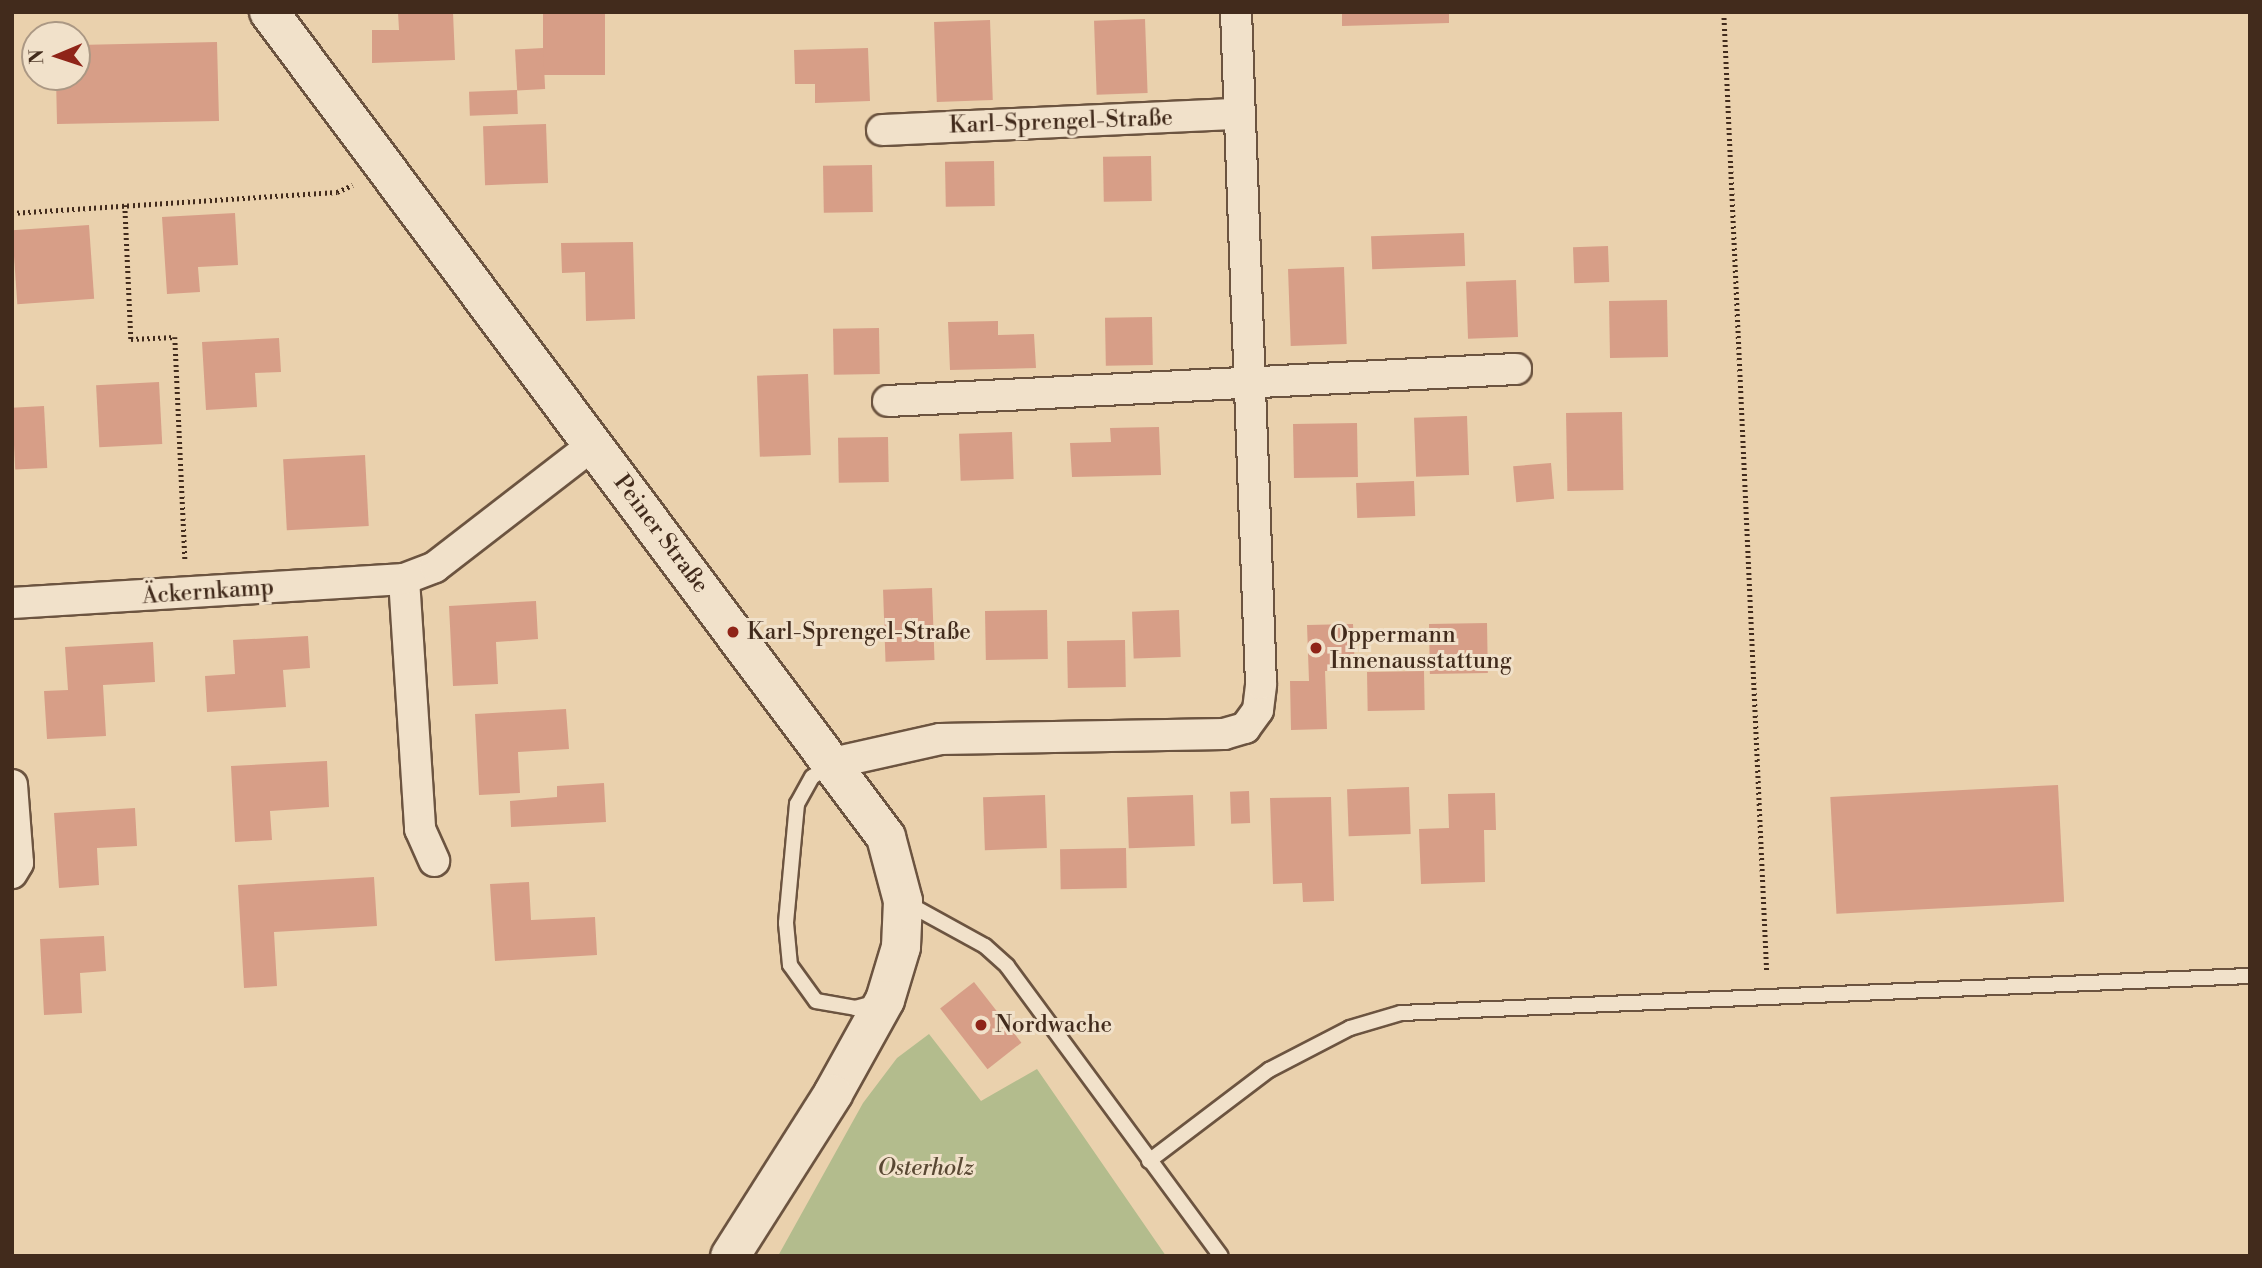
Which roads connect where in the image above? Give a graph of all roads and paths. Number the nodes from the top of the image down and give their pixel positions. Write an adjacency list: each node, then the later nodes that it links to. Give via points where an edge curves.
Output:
1 (269, 12): 6 (main road, Peiner Straße)
2 (1236, 12): 4 (street)
3 (1724, 12): 22 (path)
4 (1240, 114): 5 (street, Karl-Sprengel-Straße); 10 (street)
5 (882, 130)
6 (389, 170): 7 (path, via 337,192); 12 (main road, Peiner Straße)
7 (125, 205): 8 (path); 14 (path, via 131,340 175,337)
8 (12, 213)
9 (1516, 369): 10 (street)
10 (1249, 382): 11 (street); 16 (street, via 1261,684 1258,710 1245,728 1224,734 940,739)
11 (888, 401)
12 (594, 444): 13 (street, Äckernkamp, via 435,567); 16 (main road, Peiner Straße)
13 (404, 579): 14 (street, Äckernkamp); 18 (street, via 420,829)
14 (187, 594): 15 (street, Äckernkamp)
15 (12, 603)
16 (833, 763): 20 (main road, Peiner Straße, via 886,837); 23 (lane, via 812,777 797,804 786,923 790,965 816,1001 855,1008)
17 (12, 785): 19 (street, via 18,863)
18 (434, 861)
19 (12, 873)
20 (903, 901): 23 (main road, Peiner Straße, via 901,947); 24 (lane, via 985,946 1007,966)
21 (2250, 976): 22 (lane)
22 (1768, 997): 24 (lane, via 1401,1013 1374,1019 1269,1070)
23 (885, 1000): 25 (main road, Peiner Straße, via 833,1094)
24 (1149, 1161): 26 (lane)
25 (730, 1256)
26 (1222, 1256)

